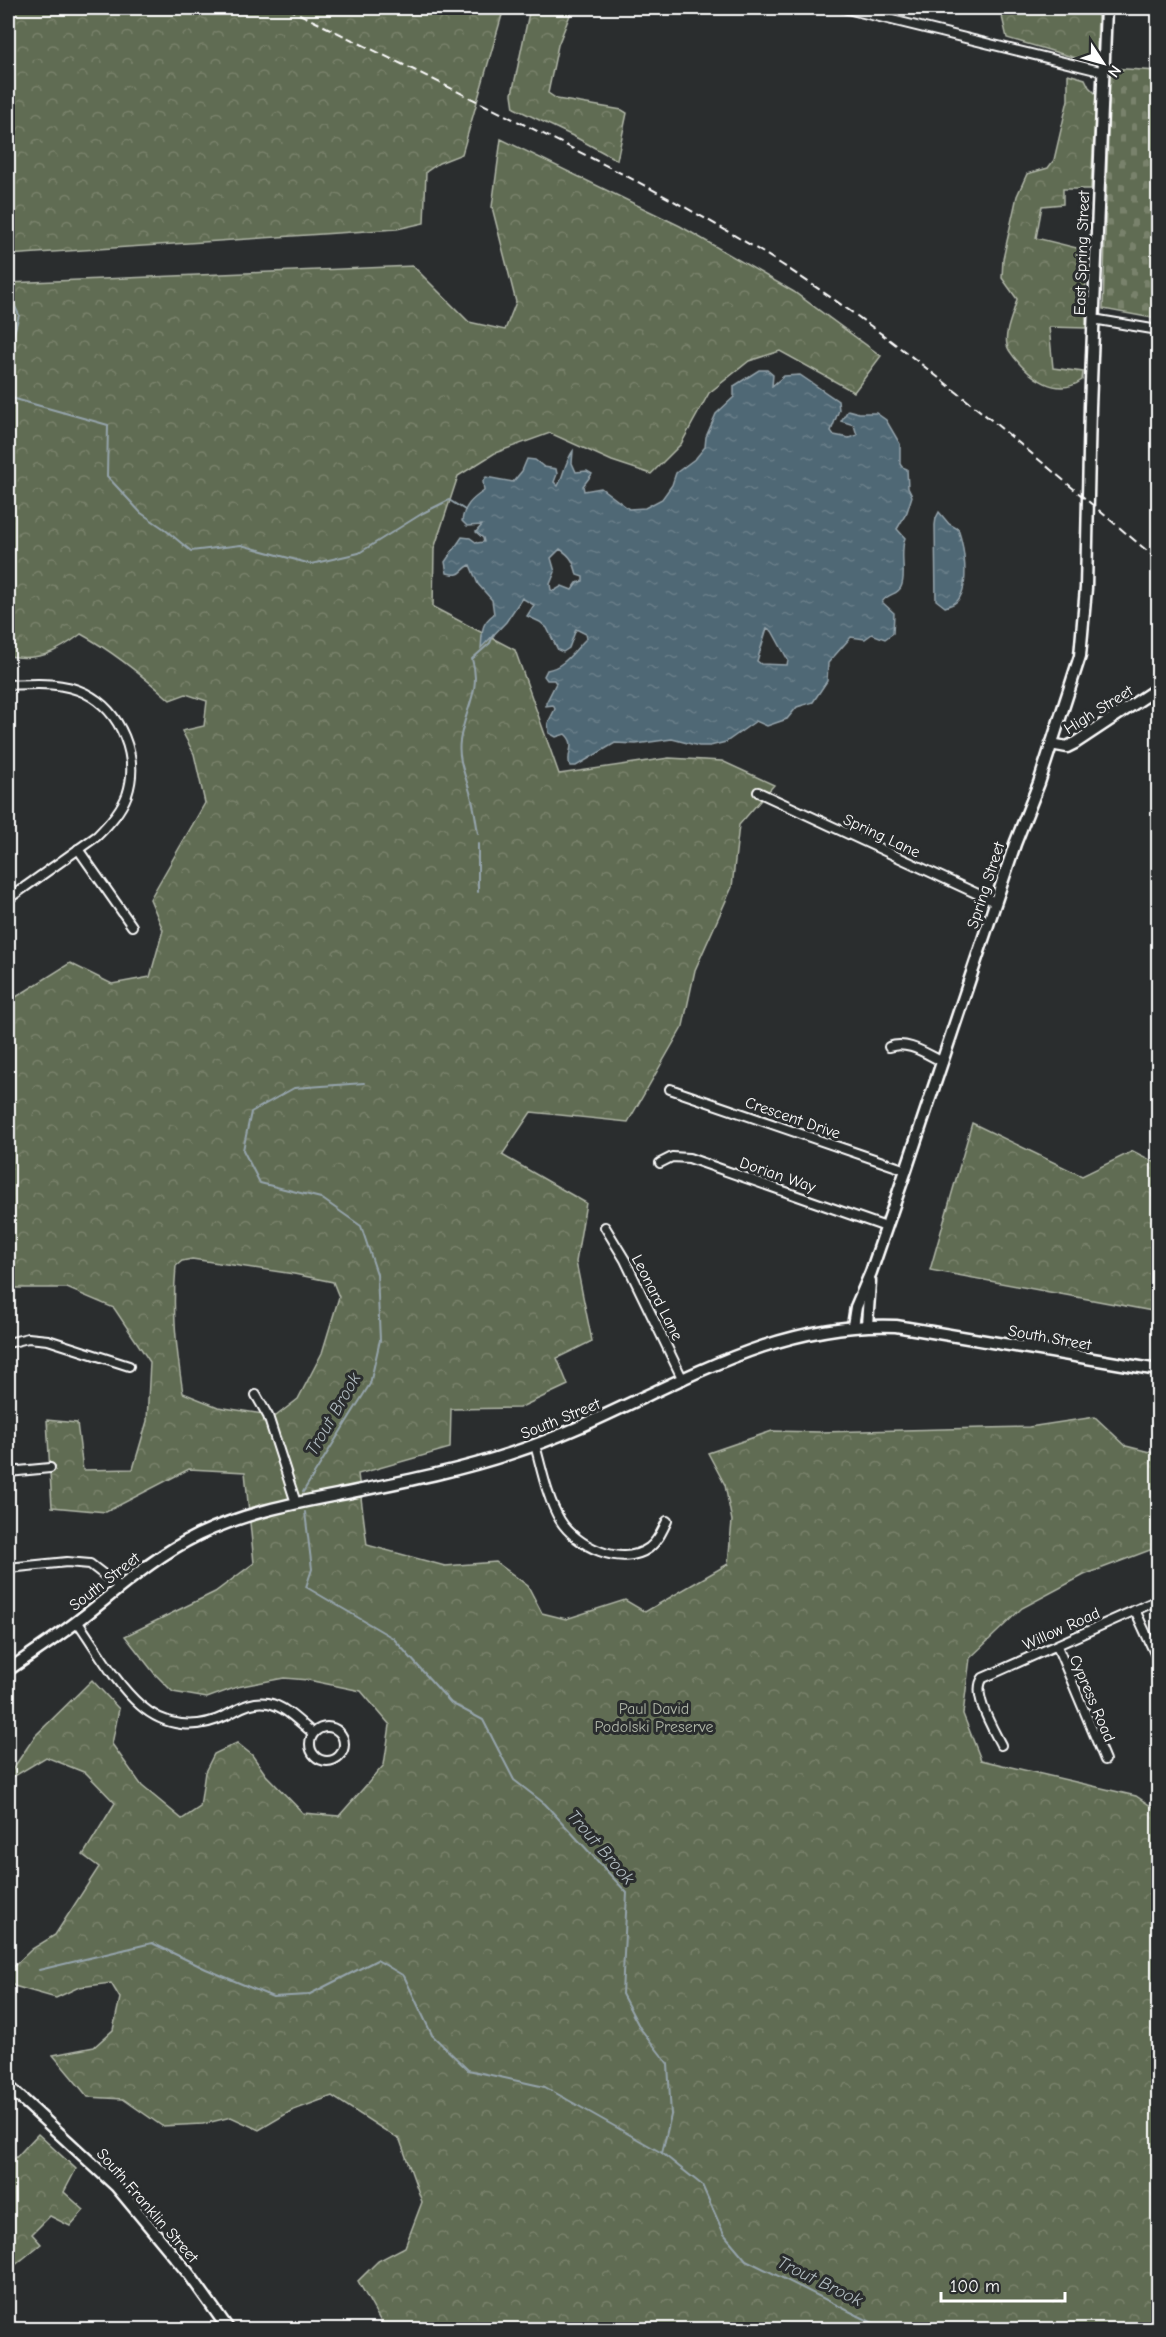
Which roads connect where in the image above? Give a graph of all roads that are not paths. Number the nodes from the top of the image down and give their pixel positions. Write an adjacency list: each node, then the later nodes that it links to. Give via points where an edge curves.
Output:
1 (843, 8): 3 (street)
2 (1106, 8): 3 (main road, East Spring Street)
3 (1104, 72): 4 (main road, East Spring Street)
4 (1093, 319): 5 (street); 6 (main road, East Spring Street)
5 (1158, 330)
6 (1087, 501): 9 (main road, Spring Street, via 1080,656)
7 (8, 685): 11 (street, via 58,685 84,692 107,709 126,738 131,774 127,795 110,823)
8 (1158, 688): 9 (main road, High Street, via 1071,745)
9 (1051, 744): 13 (main road, Spring Street)
10 (758, 792): 13 (street, Spring Lane)
11 (78, 849): 12 (street); 14 (street)
12 (8, 899)
13 (995, 902): 16 (main road, Spring Street)
14 (132, 926)
15 (889, 1047): 16 (street, via 907,1045)
16 (943, 1062): 19 (main road, Spring Street)
17 (670, 1089): 19 (street, Crescent Drive)
18 (660, 1163): 21 (street, Dorian Way, via 672,1157 689,1158)
19 (906, 1170): 21 (main road, Spring Street)
20 (605, 1227): 28 (street, Leonard Lane)
21 (886, 1227): 22 (main road, Spring Street)
22 (871, 1272): 23 (main road, Spring Street); 24 (main road, Spring Street)
23 (867, 1325): 24 (main road, South Street); 27 (main road, South Street, via 906,1327)
24 (853, 1326): 28 (main road, South Street, via 777,1340)
25 (8, 1343): 26 (street, via 28,1338 48,1340)
26 (129, 1366)
27 (1158, 1370)
28 (683, 1380): 30 (main road, South Street)
29 (256, 1395): 33 (street, via 268,1416)
30 (535, 1445): 33 (main road, South Street, via 458,1469); 34 (street, via 561,1521 590,1547 618,1556 635,1554 660,1537)
31 (50, 1468): 32 (street)
32 (8, 1472)
33 (296, 1503): 36 (main road, South Street, via 210,1529 163,1555)
34 (667, 1521)
35 (8, 1568): 36 (street, via 67,1562 90,1564)
36 (120, 1587): 39 (main road, South Street)
37 (1158, 1600): 38 (street, Willow Road)
38 (1135, 1610): 40 (street, Willow Road); 41 (street)
39 (77, 1621): 42 (main road, South Street); 43 (street, via 139,1704 164,1720 201,1724 250,1704 266,1702 283,1709)
40 (1056, 1646): 44 (street, Willow Road, via 989,1674 979,1684 978,1694); 45 (street, Cypress Road)
41 (1158, 1659)
42 (8, 1670)
43 (313, 1733): 43 (street, via 309,1742 316,1757 326,1761 341,1754 344,1743 337,1730 324,1727)
44 (1000, 1745)
45 (1105, 1760)
46 (8, 2086): 47 (main road, South Franklin Street, via 116,2186 189,2274)
47 (229, 2330)

